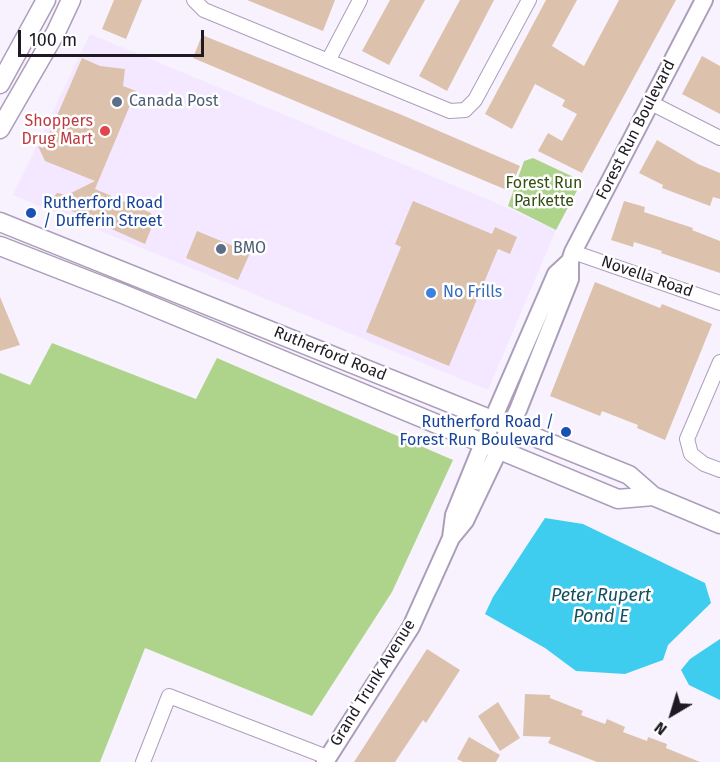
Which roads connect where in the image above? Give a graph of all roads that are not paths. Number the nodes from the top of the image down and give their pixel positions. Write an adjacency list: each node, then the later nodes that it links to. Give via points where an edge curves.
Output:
1 (46, 0): 8 (main road)
2 (71, 0): 10 (main road)
3 (194, 0): 7 (street, via 204,10)
4 (360, 0): 7 (street)
5 (529, 0): 7 (street, via 475,100 465,110 450,111)
6 (704, 0): 9 (street, Forest Run Boulevard)
7 (328, 61)
8 (0, 84)
9 (651, 103): 11 (street); 14 (street, Forest Run Boulevard)
10 (0, 129)
11 (720, 138)
12 (0, 222): 17 (main road, Rutherford Road)
13 (0, 246): 19 (main road, Rutherford Road)
14 (571, 256): 15 (street, Novella Road); 17 (street, Forest Run Boulevard, via 556,274); 18 (street, Forest Run Boulevard, via 570,279)
15 (720, 303)
16 (720, 362): 20 (street, via 687,439 690,454)
17 (493, 419): 18 (main road, Rutherford Road); 19 (street, Forest Run Boulevard)
18 (510, 426): 19 (street, Forest Run Boulevard); 21 (main road, Rutherford Road, via 629,474)
19 (491, 446): 21 (main road, Rutherford Road, via 618,499); 23 (street, Grand Trunk Avenue, via 454,515 451,538 411,627)
20 (720, 470)
21 (653, 496): 22 (main road, Rutherford Road)
22 (720, 524)
23 (326, 759): 24 (street, via 169,696)
24 (143, 762)

